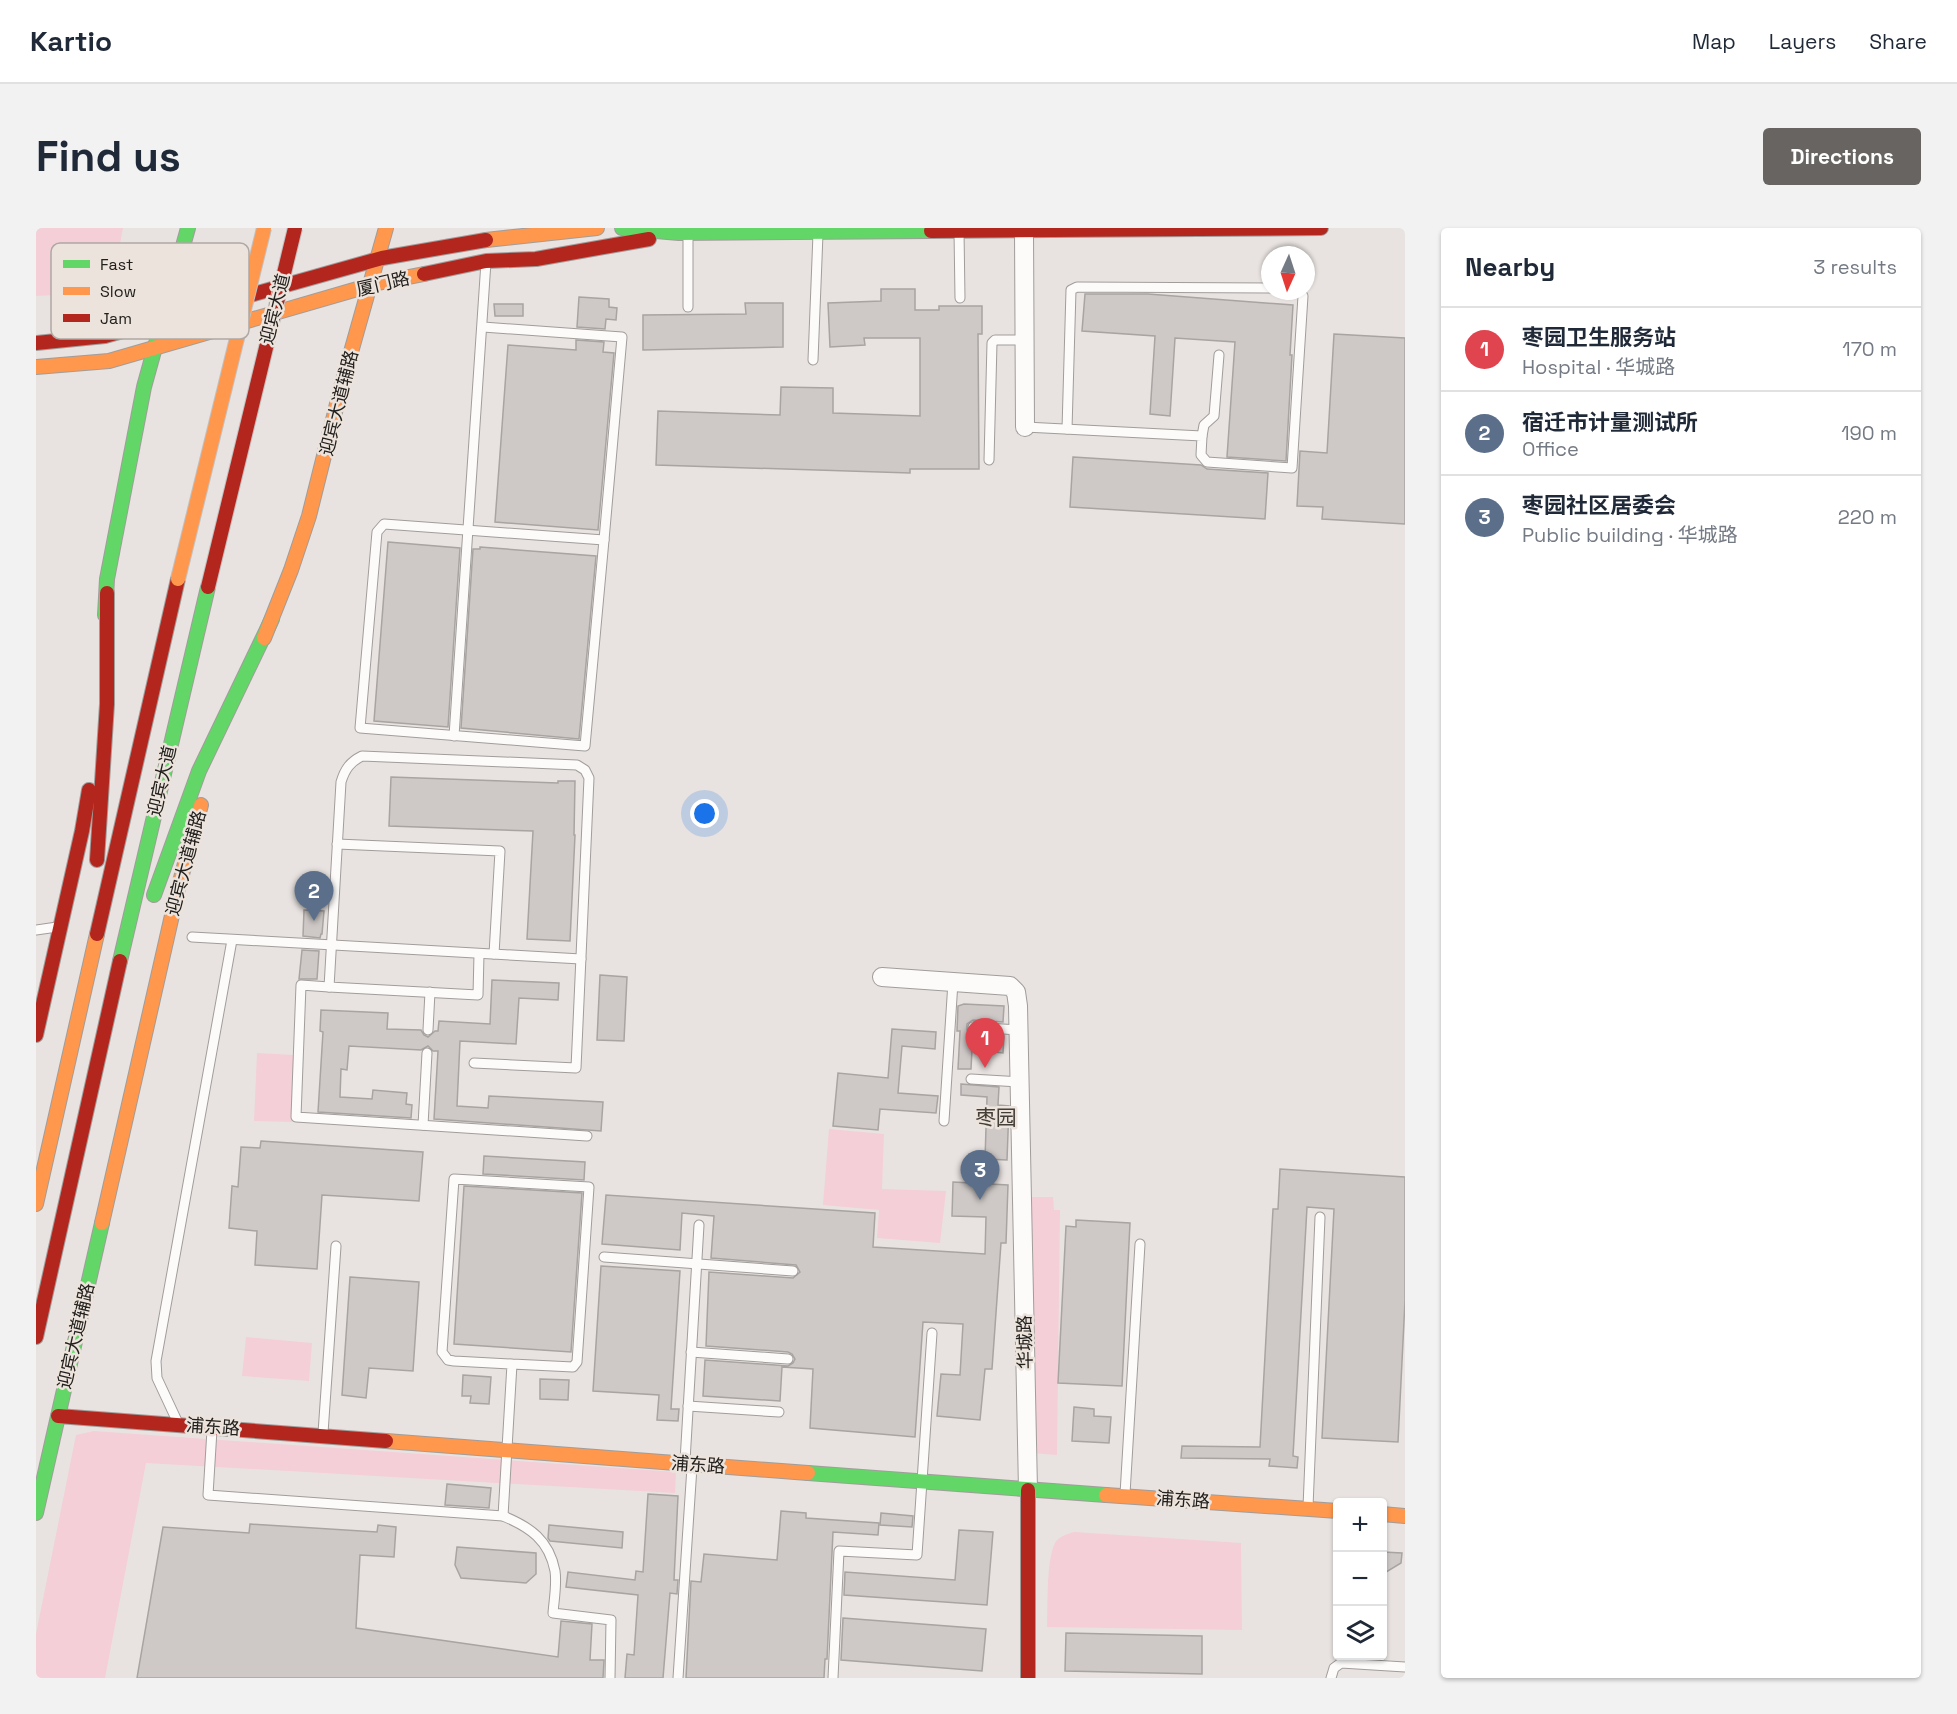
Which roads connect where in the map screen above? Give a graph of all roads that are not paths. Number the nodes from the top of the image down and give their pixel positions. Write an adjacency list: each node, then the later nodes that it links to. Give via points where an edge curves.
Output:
1 (188, 228): 13 (main road)
2 (264, 228): 18 (main road, 迎宾大道, bridge)
3 (295, 228): 74 (main road, 迎宾大道, bridge, via 128,925)
4 (386, 228): 14 (main road, 迎宾大道辅路)
5 (597, 228): 12 (main road, 厦门路)
6 (622, 228): 11 (main road)
7 (1321, 228): 10 (main road)
8 (818, 230): 9 (main road); 11 (main road); 33 (lane)
9 (959, 231): 10 (main road); 20 (lane)
10 (1024, 231): 29 (street)
11 (683, 233): 15 (main road, 厦门路, via 537,259); 22 (lane)
12 (488, 239): 14 (main road, 厦门路); 15 (lane)
13 (184, 243)
14 (377, 260): 16 (main road, 迎宾大道辅路); 19 (main road, 厦门路)
15 (486, 261): 16 (main road, 厦门路); 24 (lane)
16 (370, 285): 23 (main road, 厦门路); 42 (main road, 迎宾大道辅路, via 309,516)
17 (1261, 288): 36 (lane, via 1071,290)
18 (249, 289)
19 (249, 296)
20 (960, 298)
21 (1303, 300): 37 (lane, via 1292,468 1207,462 1201,455)
22 (688, 307)
23 (249, 320)
24 (483, 327): 39 (lane); 40 (lane, via 622,337)
25 (75, 339): 30 (main road, 厦门路)
26 (157, 339): 31 (main road)
27 (186, 339): 31 (main road, 厦门路)
28 (237, 339): 57 (main road, 迎宾大道, bridge)
29 (1025, 340): 35 (street); 38 (lane, via 992,343)
30 (36, 343)
31 (155, 348): 34 (main road, 厦门路, via 109,361); 41 (main road, via 144,387)
32 (1219, 355): 37 (lane, via 1216,409 1212,420 1204,425)
33 (813, 360)
34 (36, 367)
35 (1025, 428): 36 (lane)
36 (1067, 429): 37 (lane)
37 (1202, 436)
38 (988, 460)
39 (469, 529): 40 (lane); 43 (lane); 43 (lane, via 384,524 377,532 360,728)
40 (604, 540): 43 (lane, via 585,746)
41 (106, 592): 57 (main road, via 104,771); 62 (main road, via 100,717 82,831)
42 (272, 619): 45 (main road, via 199,771); 87 (main road, 迎宾大道辅路, via 210,774 178,889)
43 (454, 736)
44 (337, 844): 50 (lane); 52 (lane, via 500,851); 53 (lane, via 341,782 351,761 362,756 577,765 589,778)
45 (150, 905)
46 (57, 927): 47 (lane)
47 (36, 930)
48 (192, 937): 49 (lane)
49 (232, 940): 50 (lane); 88 (lane, via 156,1361 157,1378)
50 (331, 946): 51 (lane); 56 (lane)
51 (479, 954): 52 (lane); 58 (lane, via 478,994)
52 (494, 954): 53 (lane)
53 (581, 959): 64 (lane, via 576,1068)
54 (882, 977): 55 (street)
55 (953, 982): 61 (street, 华城路, via 1010,986 1016,992); 67 (lane)
56 (329, 987): 58 (lane); 68 (lane, via 301,985 296,1117)
57 (84, 991): 71 (main road, 迎宾大道)
58 (430, 992): 60 (lane)
59 (973, 1027): 61 (lane)
60 (428, 1030)
61 (1019, 1030): 66 (street, 华城路)
62 (36, 1035)
63 (427, 1053): 68 (lane)
64 (474, 1063)
65 (971, 1079): 66 (lane)
66 (1020, 1082): 94 (street, 华城路)
67 (944, 1121)
68 (423, 1125): 69 (lane)
69 (587, 1136)
70 (94, 1140): 74 (main road)
71 (36, 1204)
72 (1320, 1217): 96 (lane)
73 (699, 1225): 78 (lane)
74 (60, 1231): 81 (main road, 迎宾大道)
75 (1140, 1244): 95 (lane)
76 (336, 1246): 90 (lane)
77 (604, 1257): 78 (lane)
78 (697, 1264): 79 (lane); 82 (lane)
79 (793, 1271)
80 (932, 1333): 93 (lane)
81 (36, 1336)
82 (692, 1352): 83 (lane); 85 (lane)
83 (788, 1359)
84 (512, 1364): 84 (lane, via 448,1360 442,1352 454,1179 589,1187 577,1362 573,1367); 91 (lane)
85 (688, 1406): 86 (lane); 92 (lane)
86 (779, 1412)
87 (58, 1416): 88 (main road, 浦东路); 98 (main road, 迎宾大道辅路)
88 (179, 1425): 89 (main road, 浦东路)
89 (213, 1427): 90 (main road, 浦东路); 100 (lane, via 208,1495)
90 (323, 1436): 91 (main road, 浦东路)
91 (508, 1450): 92 (main road, 浦东路); 100 (lane)
92 (689, 1464): 93 (main road, 浦东路); 104 (lane)
93 (922, 1482): 94 (main road, 浦东路); 105 (lane, via 917,1555 840,1551)
94 (1028, 1490): 95 (main road, 浦东路); 106 (main road, 华城路)
95 (1125, 1497): 96 (main road, 浦东路)
96 (1308, 1509): 97 (main road, 浦东路)
97 (1333, 1511)
98 (36, 1513)
99 (1387, 1514): 101 (main road)
100 (503, 1516): 103 (lane, via 537,1534 548,1552 555,1572 553,1613 611,1620)
101 (1405, 1516)
102 (1405, 1667): 107 (lane, via 1341,1662)
103 (610, 1678)
104 (678, 1678)
105 (832, 1678)
106 (1028, 1678)
107 (1331, 1678)

